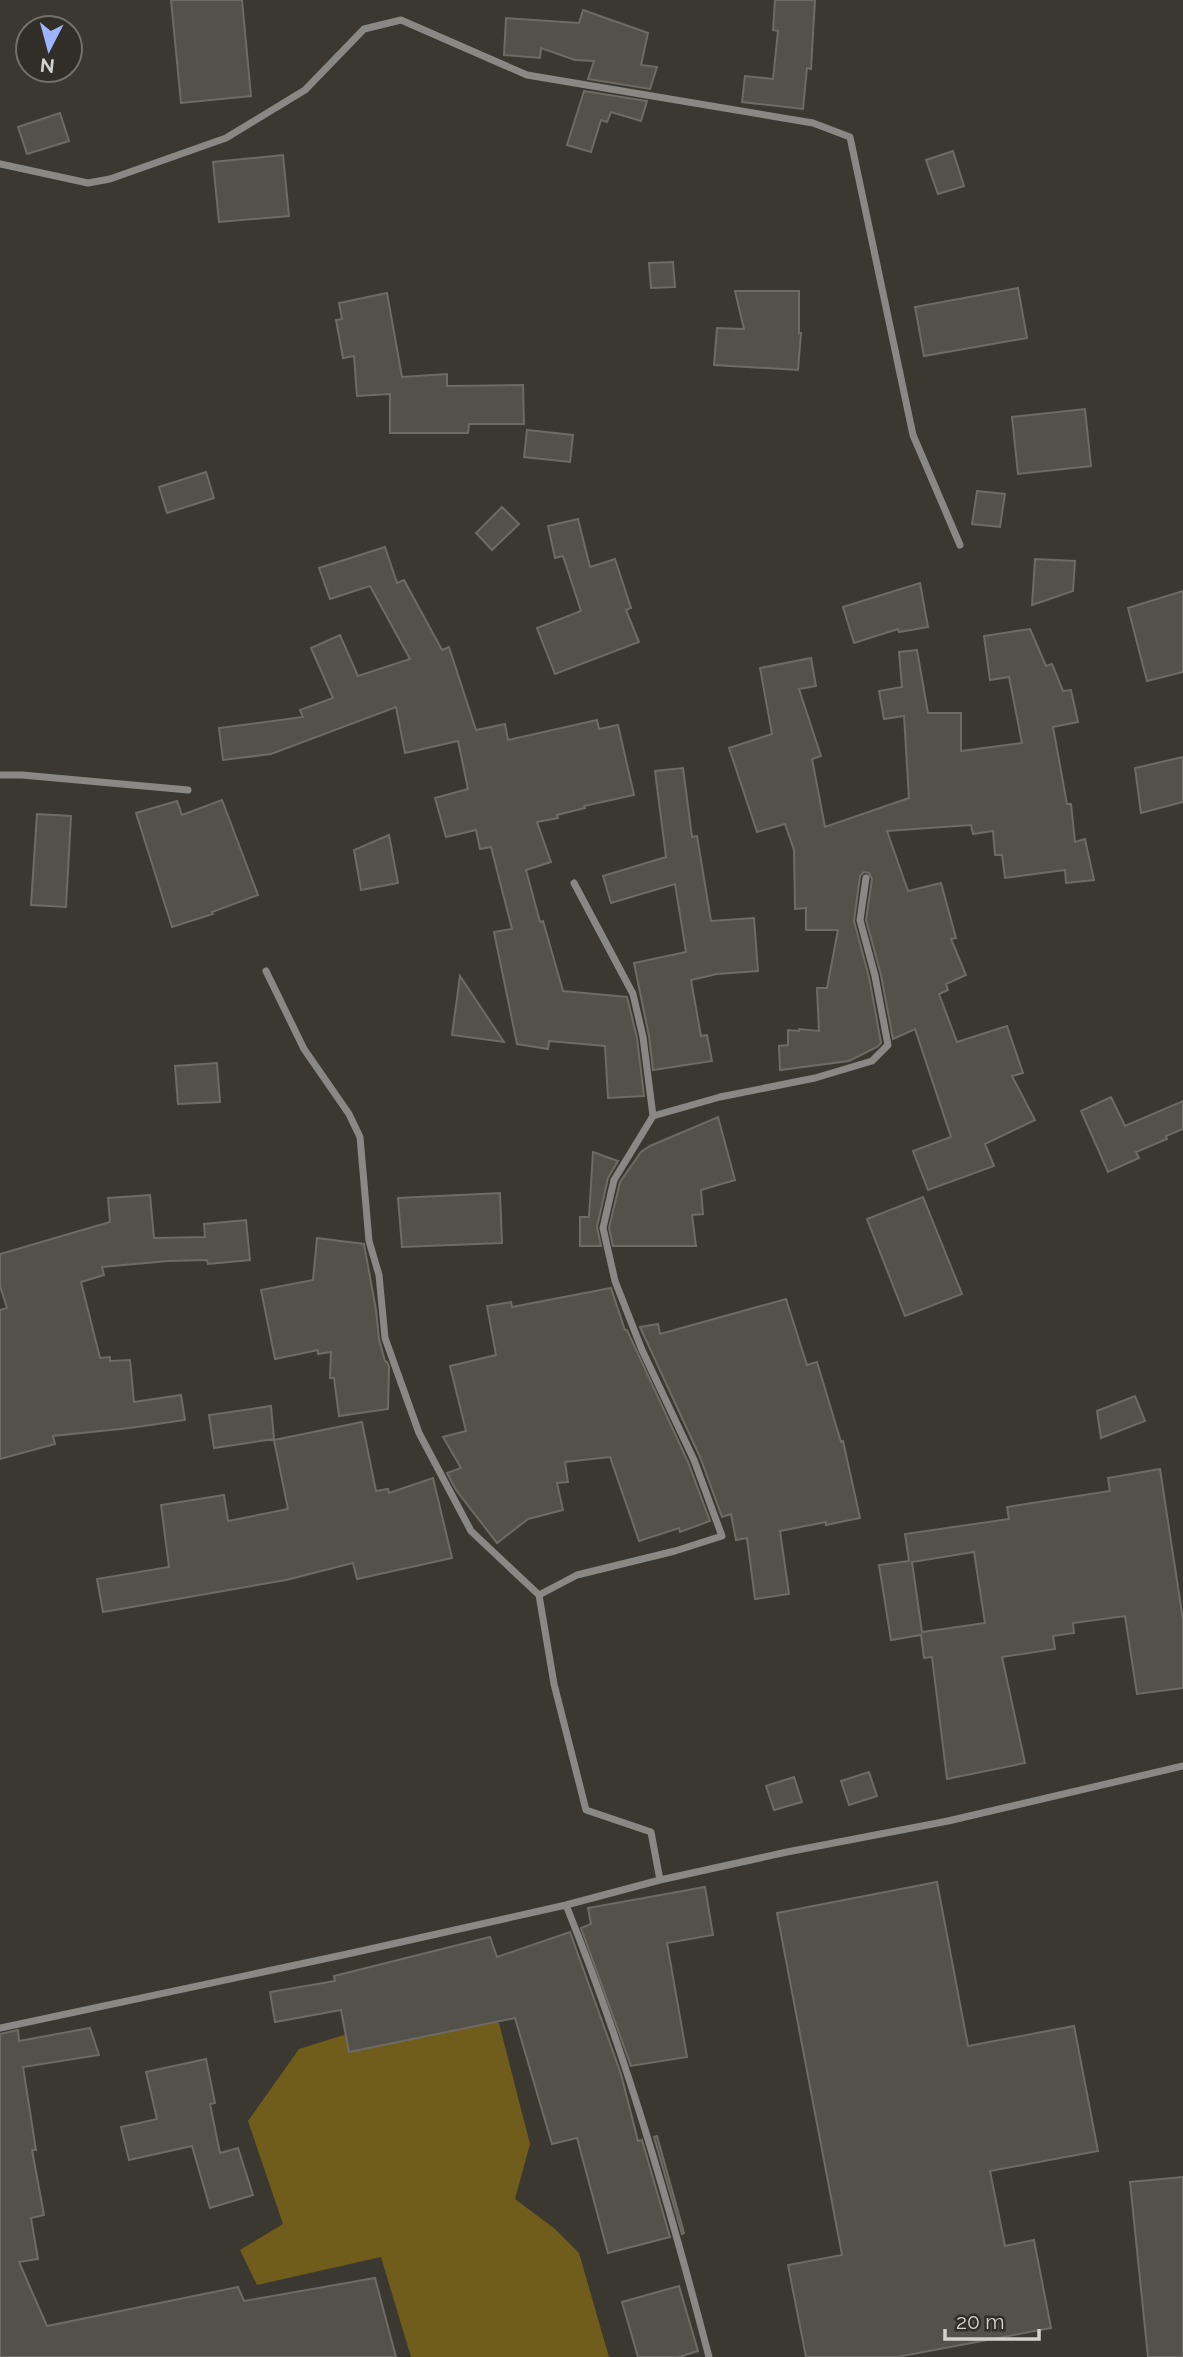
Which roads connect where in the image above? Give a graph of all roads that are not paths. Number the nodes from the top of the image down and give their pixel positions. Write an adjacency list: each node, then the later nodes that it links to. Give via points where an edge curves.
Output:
1 (0, 164): 2 (street, via 89,183 226,138 306,90 363,29 401,20 527,75 813,123 850,137 913,435)
2 (960, 545)
3 (0, 775): 4 (street)
4 (188, 790)
5 (866, 878): 8 (street, via 860,920 888,1045 872,1061 849,1068)
6 (574, 883): 8 (street, via 633,994)
7 (267, 971): 9 (street, via 304,1049 360,1137 369,1241 379,1275 385,1338 419,1433 471,1531)
8 (653, 1116): 9 (street, via 614,1180 603,1228 615,1281 694,1460 722,1536 577,1575)
9 (538, 1595): 11 (street, via 554,1684 586,1810 651,1832)
10 (1183, 1766): 11 (street, via 948,1821)
11 (660, 1880): 12 (street)
12 (566, 1905): 13 (street); 14 (street, via 635,2100)
13 (0, 2028)
14 (709, 2357)

